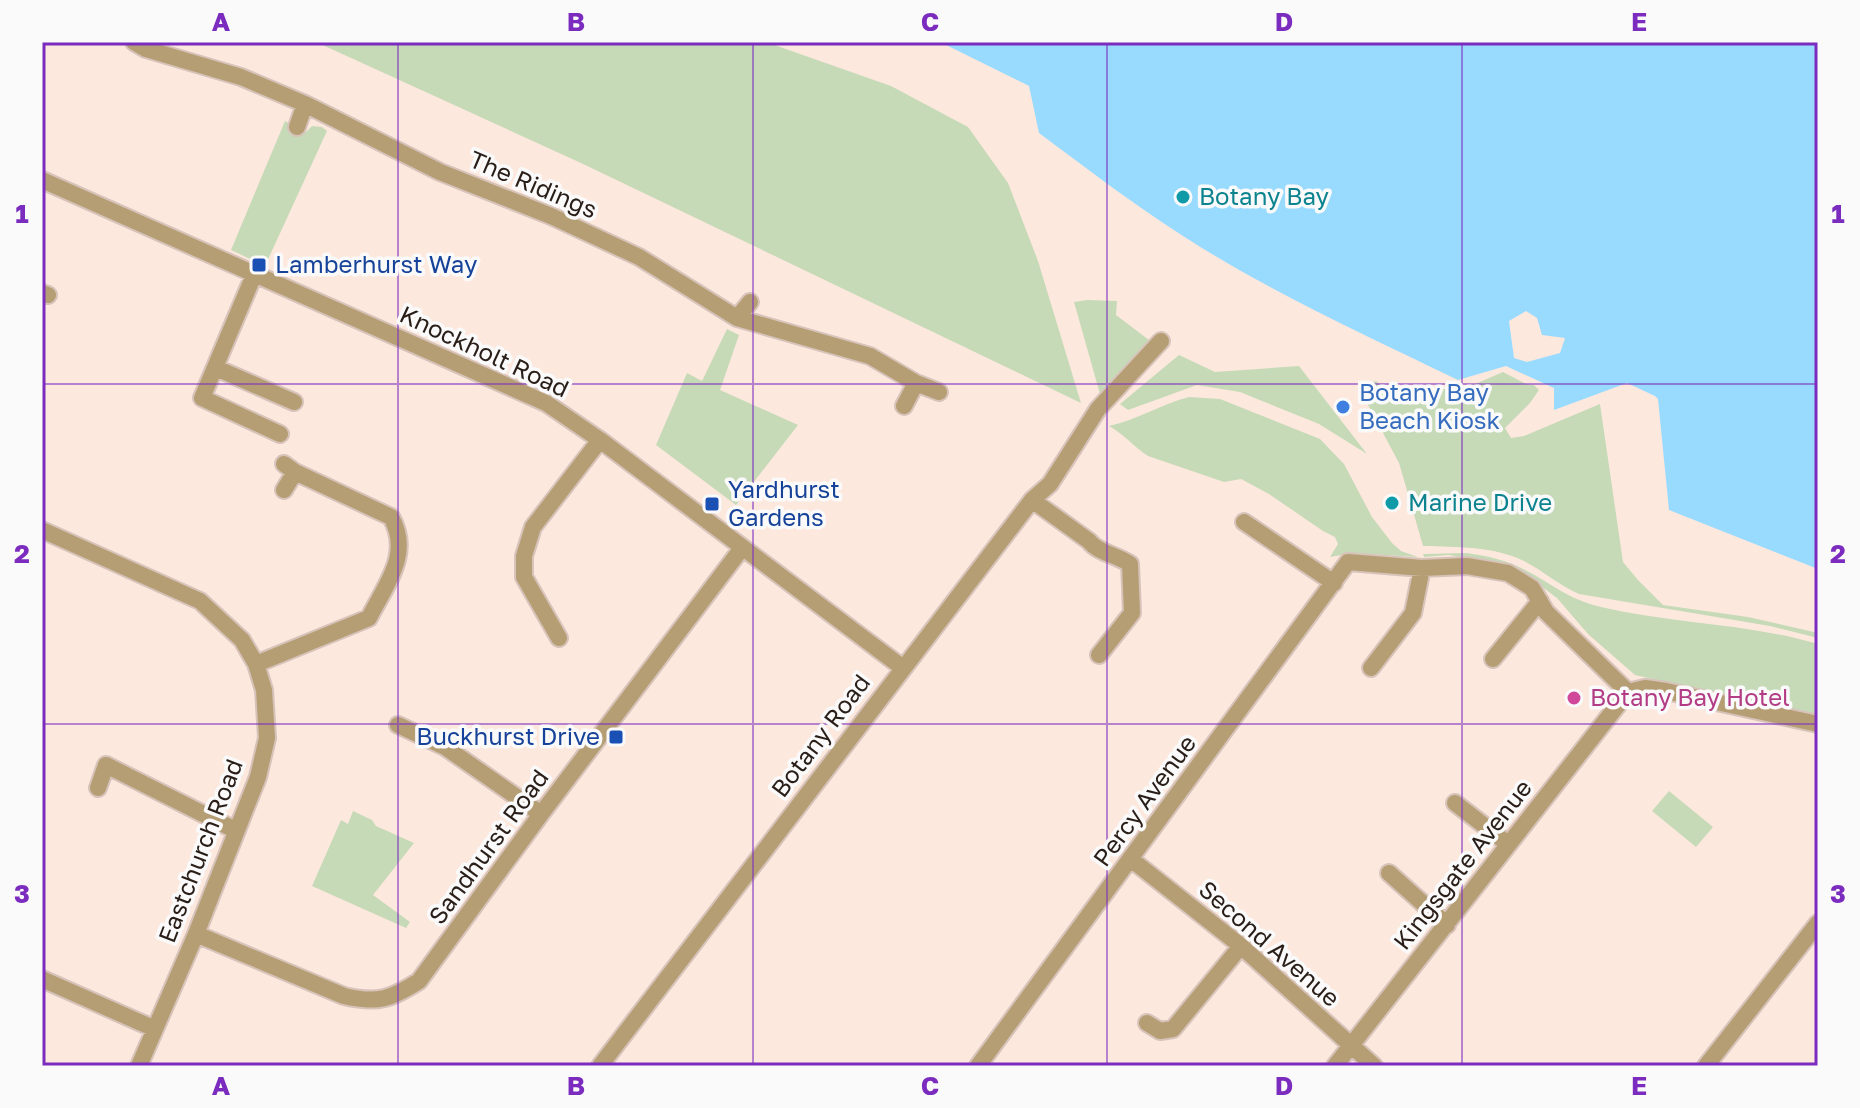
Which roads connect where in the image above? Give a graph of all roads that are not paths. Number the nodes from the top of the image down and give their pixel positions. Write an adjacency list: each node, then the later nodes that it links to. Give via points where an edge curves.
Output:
1 (143, 44): 2 (street, The Ridings)
2 (305, 104): 3 (street); 7 (street, The Ridings, via 440,172 639,257)
3 (297, 127)
4 (42, 180): 5 (street, Knockholt Road)
5 (254, 275): 9 (street); 15 (street, Knockholt Road, via 546,403)
6 (750, 302): 7 (street)
7 (737, 318): 10 (street, The Ridings, via 870,356)
8 (1161, 341): 17 (street, Botany Road, via 1098,409 1050,484)
9 (216, 368): 12 (street); 14 (street, via 202,398)
10 (916, 383): 11 (street, The Ridings); 13 (street)
11 (939, 392)
12 (294, 402)
13 (904, 406)
14 (280, 434)
15 (600, 440): 20 (street, Knockholt Road); 24 (street, via 533,527 524,556 524,577)
16 (284, 490): 27 (street, via 289,468 391,517 399,532 400,553 369,618)
17 (1032, 500): 25 (street, via 1094,548 1130,564 1132,613); 28 (street, Botany Road)
18 (1244, 522): 22 (street)
19 (42, 530): 27 (street, Eastchurch Road, via 200,601 242,640)
20 (742, 548): 28 (street, Knockholt Road); 35 (street, Sandhurst Road)
21 (1422, 568): 22 (street, Percy Avenue, via 1348,562); 23 (street, via 1467,566 1508,573 1532,588); 29 (street, via 1413,613)
22 (1334, 583): 38 (street, Percy Avenue)
23 (1540, 601): 26 (street); 30 (street)
24 (559, 638)
25 (1099, 655)
26 (1493, 659)
27 (256, 664): 36 (street, Eastchurch Road, via 264,690 267,738 258,777)
28 (903, 668): 49 (street, Botany Road)
29 (1371, 668)
30 (1628, 692): 31 (street, via 1666,691); 37 (street, Kingsgate Avenue)
31 (1818, 724)
32 (398, 725): 35 (street, via 445,747)
33 (98, 788): 36 (street, via 106,765)
34 (1453, 800): 37 (street)
35 (541, 814): 42 (street, Sandhurst Road, via 419,981 393,998 364,1001 344,996)
36 (235, 830): 42 (street, Eastchurch Road)
37 (1508, 844): 41 (street, Kingsgate Avenue)
38 (1132, 860): 43 (street, Second Avenue); 50 (street, Percy Avenue)
39 (1389, 873): 41 (street)
40 (1818, 923): 53 (street)
41 (1447, 925): 47 (street, Kingsgate Avenue)
42 (196, 934): 46 (street, Eastchurch Road)
43 (1241, 946): 45 (street, via 1173,1029 1160,1031); 47 (street, Second Avenue)
44 (42, 979): 46 (street)
45 (1147, 1023)
46 (155, 1029): 48 (street, Eastchurch Road)
47 (1350, 1047): 51 (street, Kingsgate Avenue); 52 (street, Second Avenue)
48 (139, 1066)
49 (600, 1066)
50 (978, 1066)
51 (1335, 1066)
52 (1374, 1066)
53 (1706, 1066)

